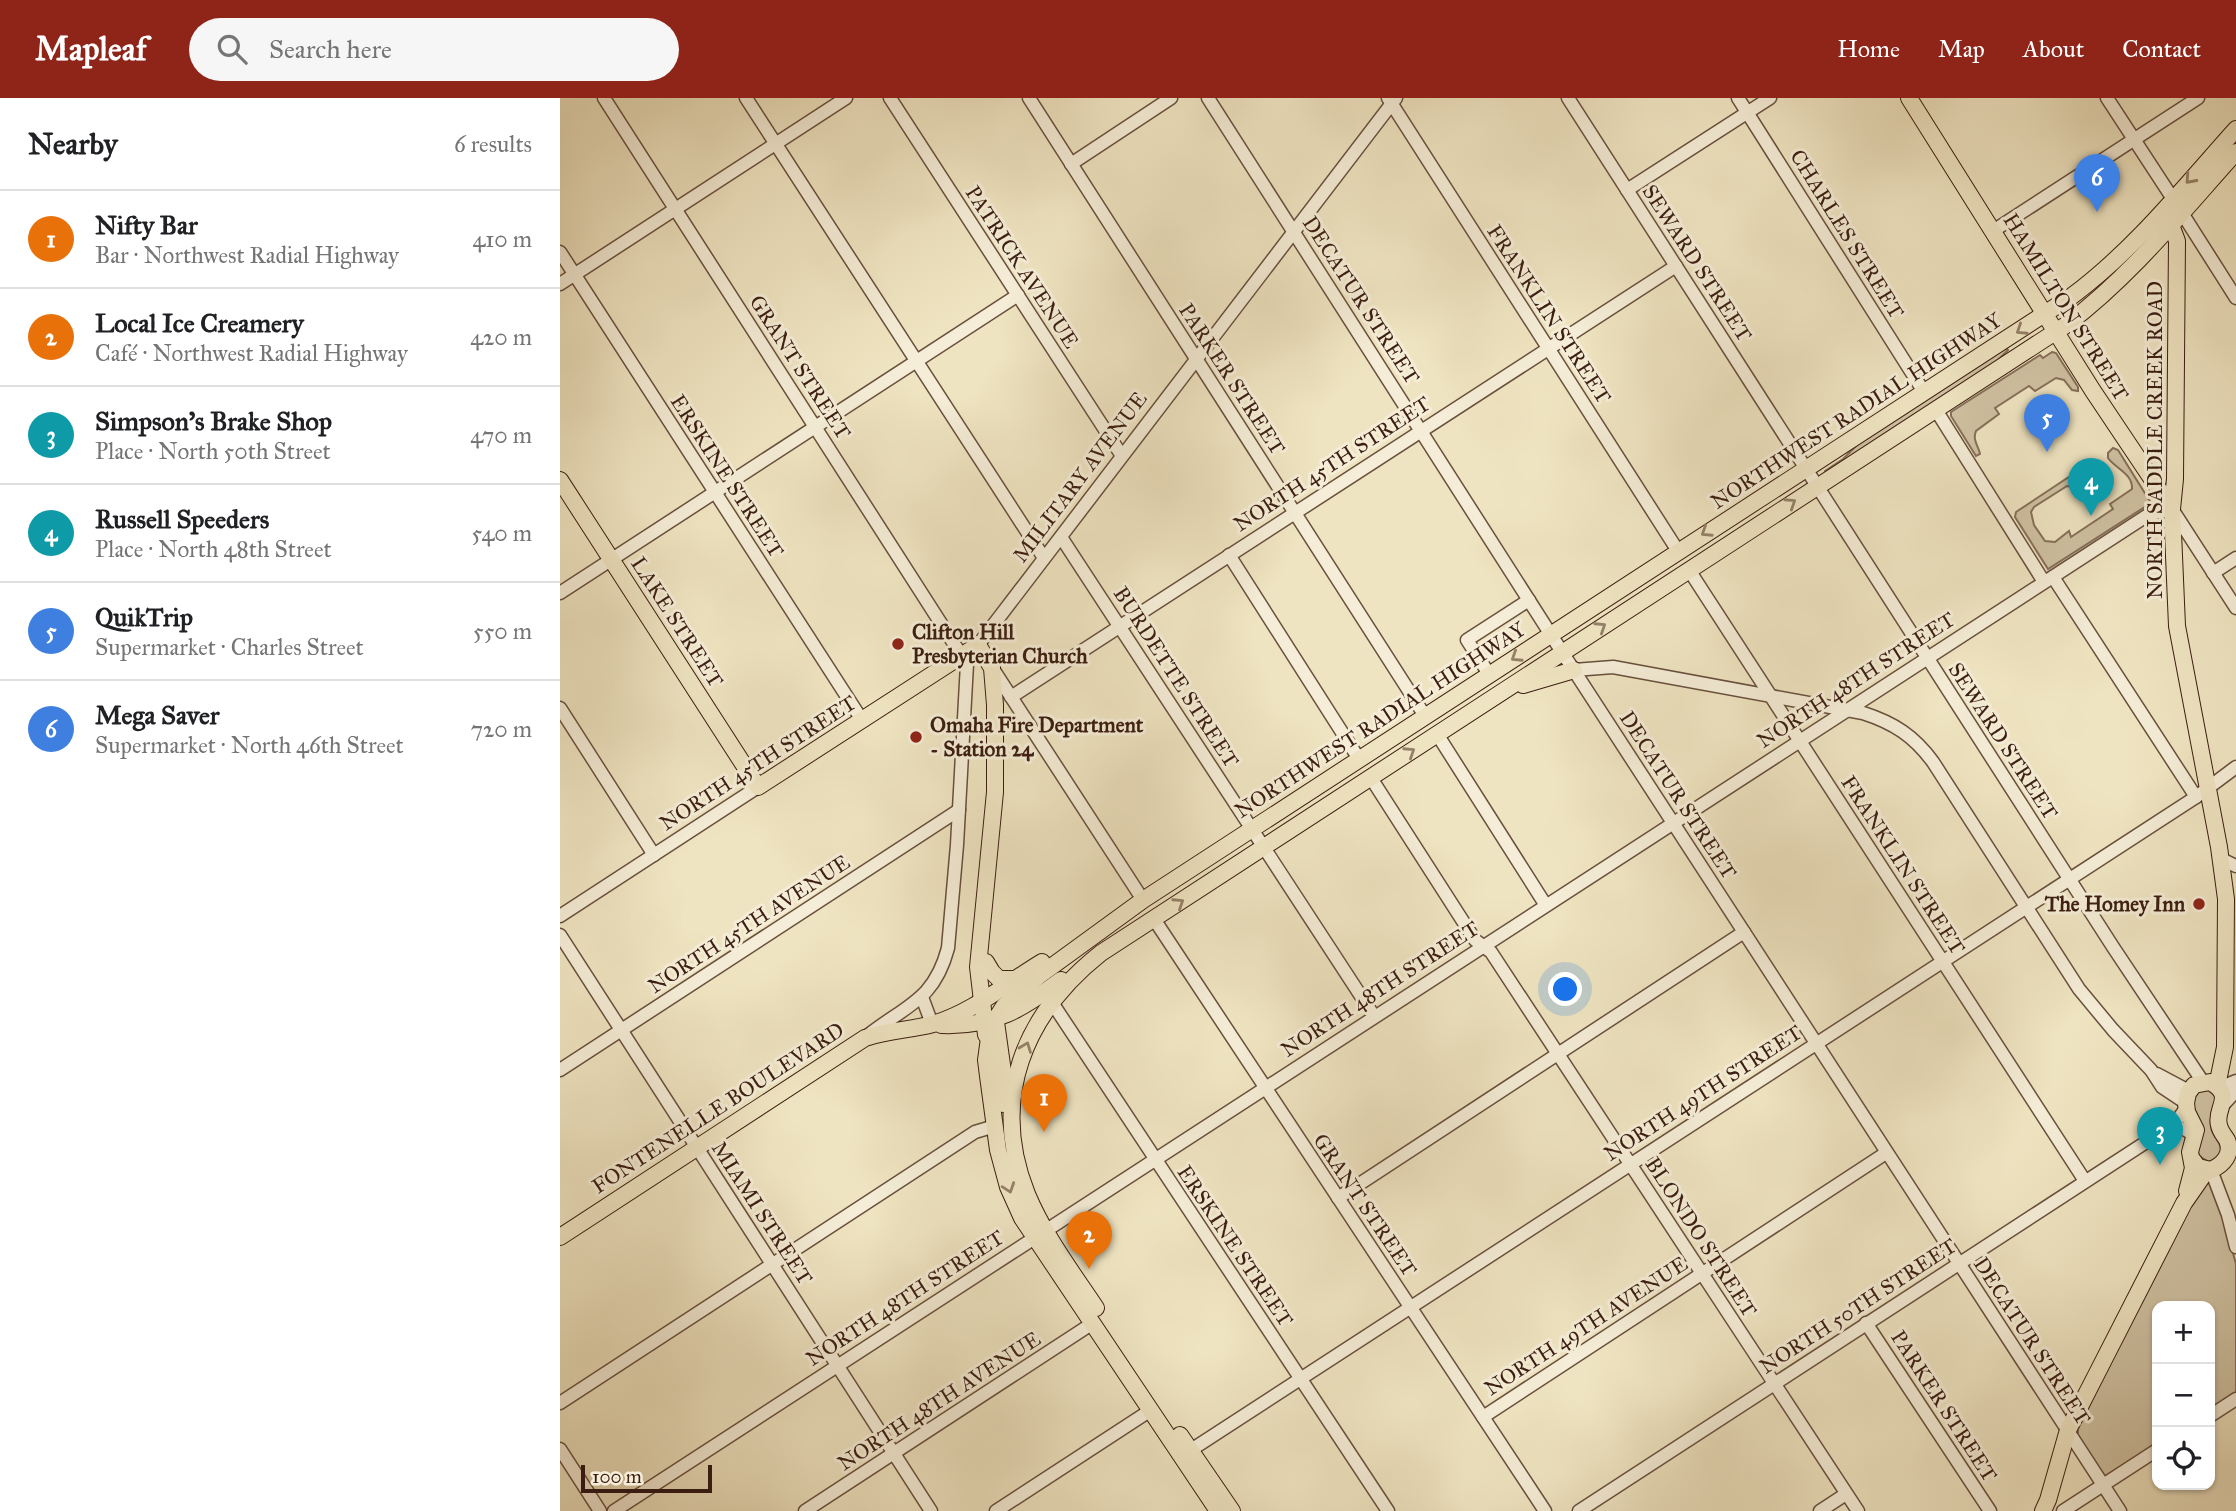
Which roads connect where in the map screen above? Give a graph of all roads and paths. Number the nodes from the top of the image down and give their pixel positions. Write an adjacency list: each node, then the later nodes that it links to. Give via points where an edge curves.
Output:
1 (604, 98): 22 (street, GRANT STREET)
2 (746, 98): 18 (street)
3 (846, 98): 18 (street)
4 (890, 98): 30 (street, PATRICK AVENUE)
5 (1029, 98): 20 (street, PARKER STREET)
6 (1171, 98): 20 (street)
7 (1208, 98): 25 (street, DECATUR STREET)
8 (1568, 98): 21 (street, SEWARD STREET)
9 (1738, 98): 15 (street, CHARLES STREET)
10 (1770, 98): 15 (street)
11 (1909, 98): 24 (main road, HAMILTON STREET)
12 (2106, 98): 17 (street)
13 (2198, 98): 17 (street)
14 (1392, 100): 25 (street, MILITARY AVENUE); 34 (street, FRANKLIN STREET)
15 (1747, 113): 21 (street); 37 (street, CHARLES STREET)
16 (2236, 129): 23 (main road, NORTHWEST RADIAL HIGHWAY, one-way to 23)
17 (2134, 140): 23 (street); 24 (street)
18 (776, 144): 22 (street); 36 (street)
19 (2236, 152): 23 (main road, NORTHWEST RADIAL HIGHWAY)
20 (1071, 164): 35 (street, PARKER STREET)
21 (1627, 190): 27 (street, SEWARD STREET)
22 (675, 208): 28 (street); 39 (street, GRANT STREET)
23 (2175, 212): 31 (street); 32 (main road, NORTHWEST RADIAL HIGHWAY); 33 (main road, NORTHWEST RADIAL HIGHWAY, via 2102,295); 46 (main road, NORTH SADDLE CREEK ROAD)
24 (1993, 231): 32 (main road, HAMILTON STREET)
25 (1294, 232): 35 (street, MILITARY AVENUE); 40 (street, DECATUR STREET)
26 (560, 252): 28 (street, ERSKINE STREET)
27 (1676, 266): 34 (street, NORTH 45TH STREET); 42 (street, SEWARD STREET)
28 (574, 274): 29 (street); 45 (street, ERSKINE STREET)
29 (560, 284)
30 (1018, 295): 36 (street); 41 (street, PATRICK AVENUE)
31 (2236, 298)
32 (2046, 314): 33 (main road, HAMILTON STREET); 37 (main road, NORTHWEST RADIAL HIGHWAY, one-way to 37)
33 (2057, 331): 38 (main road, NORTHWEST RADIAL HIGHWAY); 46 (main road, HAMILTON STREET)
34 (1548, 349): 40 (street, NORTH 45TH STREET); 49 (street, FRANKLIN STREET)
35 (1196, 359): 41 (street, MILITARY AVENUE); 47 (street, PARKER STREET)
36 (916, 360): 39 (street); 51 (street)
37 (1924, 391): 42 (main road, NORTHWEST RADIAL HIGHWAY)
38 (1936, 410): 44 (main road, NORTHWEST RADIAL HIGHWAY); 56 (street)
39 (815, 426): 45 (street); 64 (street, GRANT STREET)
40 (1421, 431): 47 (street, NORTH 45TH STREET); 58 (street, DECATUR STREET)
41 (1122, 456): 48 (street, MILITARY AVENUE)
42 (1805, 468): 44 (street, SEWARD STREET); 49 (main road, NORTHWEST RADIAL HIGHWAY, one-way to 49)
43 (560, 480): 53 (main road, LAKE STREET)
44 (1818, 486): 54 (main road, NORTHWEST RADIAL HIGHWAY, one-way to 44); 65 (street, SEWARD STREET)
45 (714, 492): 53 (street); 75 (street, ERSKINE STREET)
46 (2172, 509): 55 (street, HAMILTON STREET); 56 (street, NORTH 48TH STREET, via 2148,514); 82 (main road, NORTH SADDLE CREEK ROAD, via 2177,626)
47 (1294, 513): 50 (street, NORTH 45TH STREET); 74 (street, PARKER STREET)
48 (1061, 537): 51 (street, MILITARY AVENUE); 60 (street, BURDETTE STREET)
49 (1678, 551): 61 (main road, NORTHWEST RADIAL HIGHWAY)
50 (1229, 555): 60 (street, NORTH 45TH STREET); 78 (street)
51 (1044, 558): 62 (street, MILITARY AVENUE)
52 (2236, 558): 55 (street)
53 (611, 560): 57 (street); 81 (main road, LAKE STREET)
54 (1689, 569): 63 (main road, NORTHWEST RADIAL HIGHWAY, one-way to 54); 69 (street, FRANKLIN STREET)
55 (2213, 573): 59 (street, HAMILTON STREET)
56 (2048, 580): 65 (street, NORTH 48TH STREET); 82 (street)
57 (560, 593)
58 (1529, 600): 61 (street, DECATUR STREET); 68 (street, via 1467,640)
59 (2236, 608)
60 (1120, 626): 70 (street, NORTH 45TH STREET); 85 (street, BURDETTE STREET)
61 (1551, 634): 63 (street, DECATUR STREET); 68 (main road, NORTHWEST RADIAL HIGHWAY, one-way to 68)
62 (978, 645): 64 (main road, NORTH 45TH STREET); 66 (main road)
63 (1562, 652): 67 (street, DECATUR STREET); 71 (main road, NORTHWEST RADIAL HIGHWAY)
64 (963, 656): 75 (main road, NORTH 45TH STREET); 83 (street, FONTENELLE BOULEVARD, via 968,669)
65 (1927, 658): 73 (street, NORTH 48TH STREET); 89 (street, SEWARD STREET)
66 (992, 668): 70 (street); 98 (main road, via 995,792)
67 (1574, 670): 69 (street, via 1613,667); 71 (main road); 84 (street, DECATUR STREET)
68 (1489, 674): 74 (main road, NORTHWEST RADIAL HIGHWAY)
69 (1770, 696): 73 (street); 77 (street, FRANKLIN STREET)
70 (1011, 697): 90 (street)
71 (1492, 698): 76 (main road, NORTHWEST RADIAL HIGHWAY)
72 (560, 708): 87 (street)
73 (1845, 710): 77 (street, NORTH 48TH STREET); 92 (street, via 1889,722 1922,747)
74 (1425, 716): 78 (main road, NORTHWEST RADIAL HIGHWAY)
75 (862, 720): 81 (main road, NORTH 45TH STREET)
76 (1437, 734): 80 (main road, NORTHWEST RADIAL HIGHWAY, one-way to 76); 91 (street)
77 (1799, 740): 84 (street, NORTH 48TH STREET); 101 (street, FRANKLIN STREET)
78 (1359, 759): 85 (main road, NORTHWEST RADIAL HIGHWAY)
79 (2236, 767): 82 (street, NORTH 49TH STREET)
80 (1371, 778): 86 (main road, NORTHWEST RADIAL HIGHWAY); 99 (street, BLONDO STREET)
81 (758, 787): 87 (street, NORTH 45TH STREET)
82 (2201, 792): 88 (main road, NORTH SADDLE CREEK ROAD); 89 (street, NORTH 49TH STREET)
83 (960, 810): 104 (street, FONTENELLE BOULEVARD, via 948,948 938,976); 111 (street, NORTH 45TH AVENUE)
84 (1672, 822): 91 (street, NORTH 48TH STREET); 96 (street, DECATUR STREET)
85 (1253, 828): 86 (street, BURDETTE STREET); 90 (main road, NORTHWEST RADIAL HIGHWAY)
86 (1265, 847): 94 (main road, NORTHWEST RADIAL HIGHWAY, one-way to 86); 107 (street, BURDETTE STREET)
87 (654, 855): 93 (street, NORTH 45TH STREET)
88 (2229, 863): 120 (main road, NORTH SADDLE CREEK ROAD, via 2225,1030)
89 (2068, 878): 92 (street, NORTH 49TH STREET); 120 (street, SEWARD STREET)
90 (1143, 900): 95 (main road, NORTHWEST RADIAL HIGHWAY)
91 (1545, 904): 99 (street, NORTH 48TH STREET)
92 (2025, 906): 101 (street, NORTH 49TH STREET); 120 (street, via 2091,1004 2151,1070)
93 (560, 916)
94 (1154, 919): 100 (main road, NORTHWEST RADIAL HIGHWAY); 118 (street, GRANT STREET)
95 (1102, 928): 103 (main road); 108 (main road, NORTHWEST RADIAL HIGHWAY, via 1012,997)
96 (1744, 932): 113 (street, DECATUR STREET); 115 (street)
97 (560, 935): 111 (street, MIAMI STREET)
98 (982, 937): 102 (main road); 105 (main road, via 978,967)
99 (1482, 945): 107 (street, NORTH 48TH STREET); 115 (street, BLONDO STREET)
100 (1101, 953): 106 (main road, NORTHWEST RADIAL HIGHWAY); 108 (main road, via 1017,1011)
101 (1942, 961): 113 (street, NORTH 49TH STREET); 131 (street, FRANKLIN STREET)
102 (986, 962): 103 (main road, via 999,979); 105 (main road)
103 (1014, 979): 105 (main road)
104 (922, 997): 109 (street); 112 (street, FONTENELLE BOULEVARD)
105 (987, 997): 108 (main road); 109 (main road)
106 (1051, 1001): 127 (street, ERSKINE STREET); 130 (main road, NORTHWEST RADIAL HIGHWAY, one-way to 106, via 1013,1134 1014,1095 1027,1045)
107 (1374, 1016): 118 (street, NORTH 48TH STREET)
108 (990, 1021): 110 (main road); 114 (main road, NORTHWEST RADIAL HIGHWAY); 130 (main road, via 1003,1072 1006,1143)
109 (932, 1024): 110 (main road); 112 (main road, FONTENELLE BOULEVARD)
110 (961, 1025): 114 (main road, via 978,1035)
111 (621, 1030): 116 (street, NORTH 45TH AVENUE); 124 (street, MIAMI STREET)
112 (864, 1038): 124 (main road, FONTENELLE BOULEVARD)
113 (1815, 1042): 125 (street, DECATUR STREET); 129 (street, NORTH 49TH STREET)
114 (987, 1053): 121 (main road, NORTHWEST RADIAL HIGHWAY)
115 (1558, 1054): 129 (street, BLONDO STREET); 132 (street)
116 (560, 1070)
117 (2236, 1081): 120 (street, NORTH 50TH STREET)
118 (1264, 1087): 127 (street, NORTH 48TH STREET); 132 (street, GRANT STREET)
119 (2236, 1091): 120 (street, NORTH 50TH STREET)
120 (2202, 1093): 122 (street, NORTH 50TH STREET); 123 (main road); 126 (main road, via 2218,1119)
121 (995, 1126): 134 (main road, NORTHWEST RADIAL HIGHWAY, one-way to 134, via 1008,1187 1022,1218); 138 (street, via 975,1132)
122 (2157, 1135): 123 (street, NORTH 50TH STREET, via 2181,1128); 131 (street, NORTH 50TH STREET)
123 (2194, 1138): 128 (main road)
124 (696, 1147): 135 (main road, FONTENELLE BOULEVARD); 138 (street, MIAMI STREET)
125 (1886, 1153): 137 (street, DECATUR STREET); 139 (street, NORTH 49TH AVENUE)
126 (2224, 1157): 128 (main road, via 2198,1167); 133 (main road); 136 (street, via 2228,1215)
127 (1154, 1159): 134 (street, NORTH 48TH STREET); 144 (street, ERSKINE STREET)
128 (2192, 1159): 133 (main road)
129 (1630, 1163): 139 (street, BLONDO STREET); 140 (street, NORTH 49TH STREET)
130 (1021, 1177): 134 (main road, NORTHWEST RADIAL HIGHWAY)
131 (2085, 1181): 137 (street, NORTH 50TH STREET)
132 (1338, 1198): 140 (street, GRANT STREET)
133 (2184, 1203): 151 (main road)
134 (1040, 1234): 141 (main road, NORTHWEST RADIAL HIGHWAY); 143 (street, NORTH 48TH STREET); 153 (main road, NORTHWEST RADIAL HIGHWAY)
135 (560, 1237)
136 (2236, 1248)
137 (1958, 1264): 142 (street, NORTH 50TH STREET); 151 (street, DECATUR STREET)
138 (772, 1265): 143 (street, MIAMI STREET); 146 (street)
139 (1702, 1273): 145 (street, BLONDO STREET); 150 (street, NORTH 49TH AVENUE)
140 (1410, 1307): 144 (street, NORTH 49TH STREET); 150 (street, GRANT STREET)
141 (1093, 1323): 148 (main road, NORTHWEST RADIAL HIGHWAY); 154 (street, NORTH 48TH AVENUE)
142 (1866, 1323): 145 (street, NORTH 50TH STREET); 170 (street, PARKER STREET)
143 (838, 1365): 154 (street, MIAMI STREET); 159 (street, NORTH 48TH STREET)
144 (1300, 1378): 153 (street, NORTH 49TH STREET); 165 (street, ERSKINE STREET)
145 (1774, 1384): 157 (street, BLONDO STREET); 167 (street, NORTH 50TH STREET)
146 (560, 1403)
147 (2234, 1405): 149 (street)
148 (1151, 1410): 162 (street); 163 (main road, NORTHWEST RADIAL HIGHWAY)
149 (2215, 1414)
150 (1483, 1417): 166 (street, GRANT STREET)
151 (2068, 1430): 156 (street, DECATUR STREET); 171 (main road)
152 (560, 1449): 158 (street)
153 (1191, 1450): 164 (main road, NORTHWEST RADIAL HIGHWAY)
154 (894, 1453): 160 (street, NORTH 48TH AVENUE); 161 (street, MIAMI STREET)
155 (2152, 1453): 156 (street)
156 (2103, 1485): 172 (street); 173 (street, DECATUR STREET)
157 (1846, 1494): 168 (street); 169 (street, BLONDO STREET)
158 (600, 1511)
159 (614, 1511)
160 (805, 1511)
161 (931, 1511)
162 (996, 1511)
163 (1218, 1511)
164 (1232, 1511)
165 (1388, 1511)
166 (1545, 1511)
167 (1580, 1511)
168 (1820, 1511)
169 (1858, 1511)
170 (1990, 1511)
171 (2043, 1511)
172 (2063, 1511)
173 (2120, 1511)

